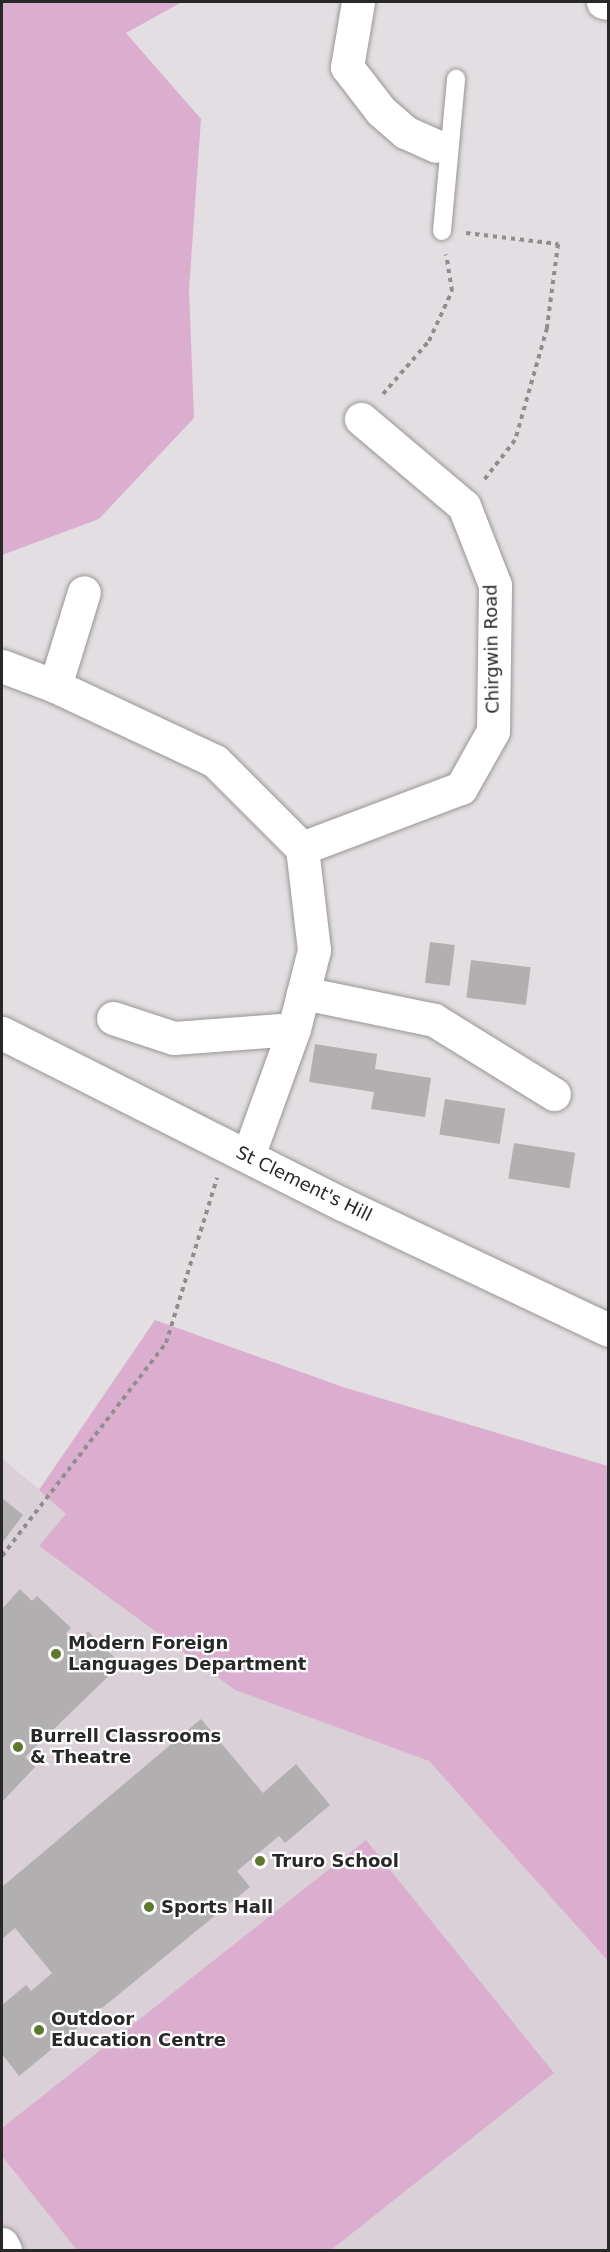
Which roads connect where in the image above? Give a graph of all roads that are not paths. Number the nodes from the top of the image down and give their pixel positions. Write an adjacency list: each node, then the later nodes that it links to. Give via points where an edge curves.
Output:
1 (358, 2): 5 (street, via 346,67 381,111 405,132)
2 (603, 2): 3 (street)
3 (609, 3)
4 (456, 79): 5 (lane)
5 (443, 147): 6 (lane)
6 (442, 231)
7 (361, 419): 11 (street, Chirgwin Road, via 464,507 495,585 494,731 461,788)
8 (84, 592): 10 (street)
9 (2, 666): 10 (street)
10 (55, 686): 11 (street, via 215,761)
11 (302, 848): 12 (street, via 314,950)
12 (303, 993): 14 (street); 16 (street, via 434,1020)
13 (113, 1018): 14 (street, via 174,1038)
14 (294, 1029): 17 (street)
15 (2, 1034): 17 (street, St Clement's Hill)
16 (554, 1094)
17 (238, 1151): 18 (street, St Clement's Hill)
18 (609, 1330)
19 (2, 2244): 20 (street)
20 (5, 2250)

